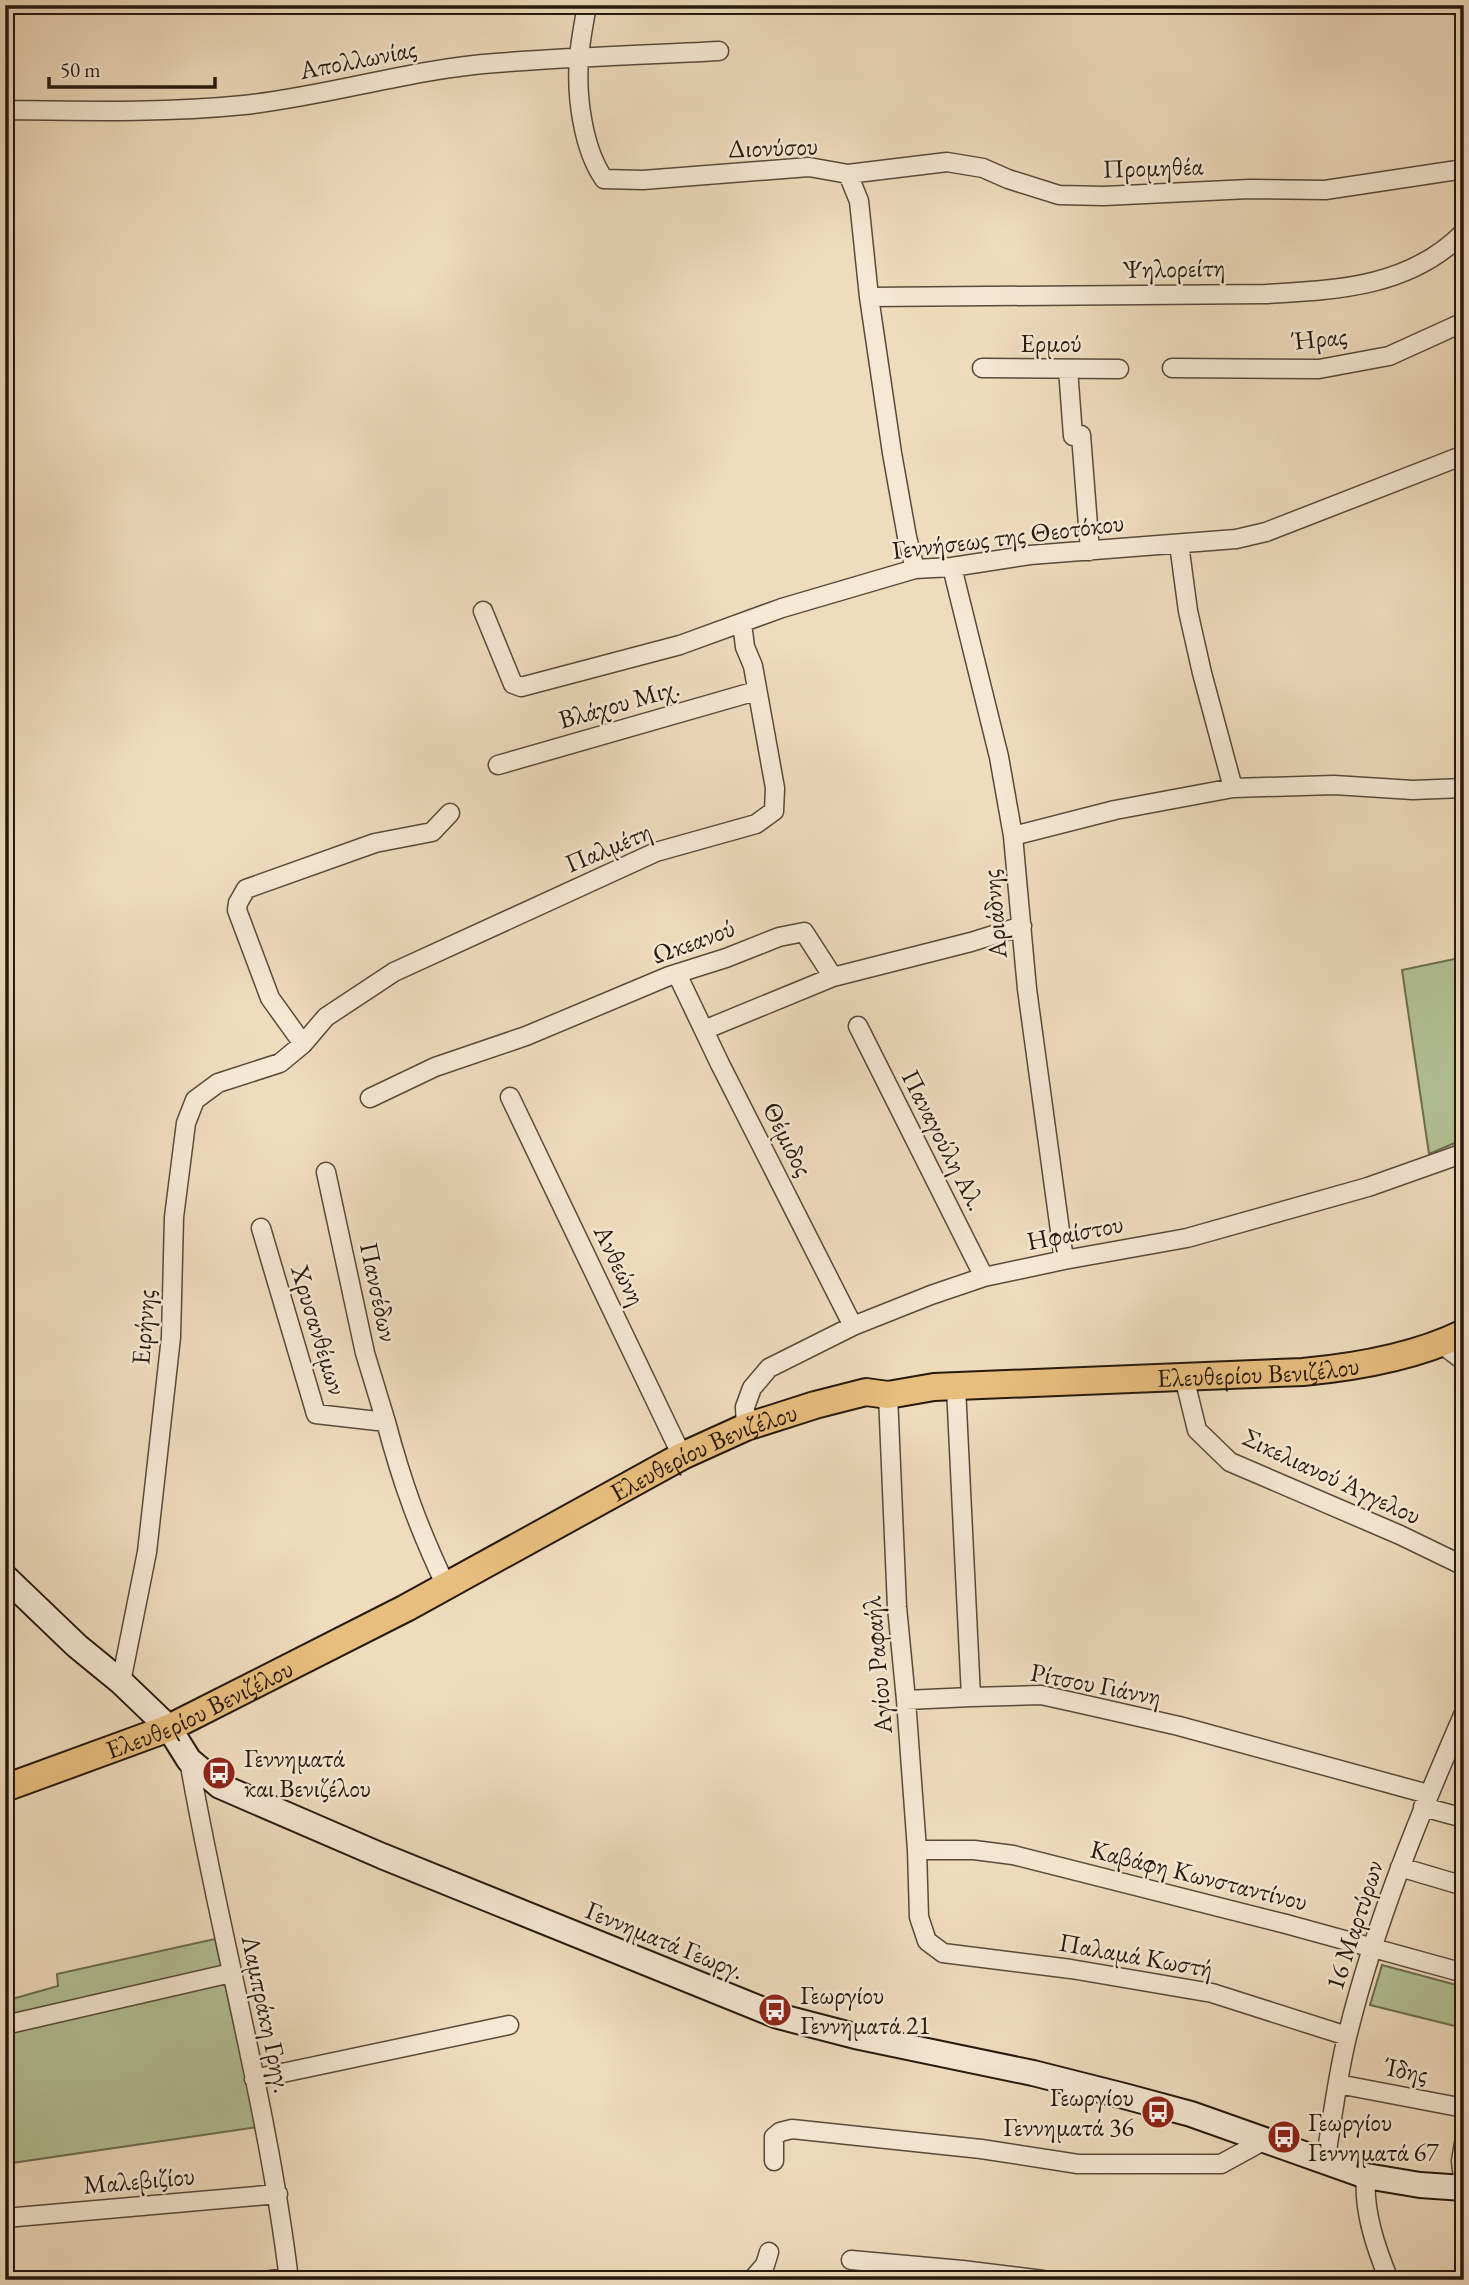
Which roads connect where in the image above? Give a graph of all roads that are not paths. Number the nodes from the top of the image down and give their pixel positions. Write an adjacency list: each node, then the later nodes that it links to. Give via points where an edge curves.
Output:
1 (587, 5): 3 (street, Διονύσου)
2 (719, 51): 3 (street, Απολλωνίας)
3 (579, 59): 4 (street, Απολλωνίας, via 495,63 244,105 134,111); 6 (street, Διονύσου, via 586,135 593,163 604,179 808,167)
4 (5, 110)
5 (1464, 169): 6 (street, Προμηθέα, via 1325,190 1104,196 1059,195 983,168 947,162)
6 (848, 174): 8 (street, Διονύσου, via 859,201)
7 (1464, 232): 8 (street, Ψηλορείτη, via 1413,270 1307,292)
8 (869, 297): 18 (street, Διονύσου)
9 (1464, 322): 11 (street, Ήρας, via 1389,355 1319,369)
10 (982, 368): 12 (street, Ερμού)
11 (1172, 368)
12 (1068, 369): 13 (street, Ερμού); 16 (street, via 1073,436 1081,435)
13 (1119, 369)
14 (1464, 455): 15 (street, Γεννήσεως της Θεοτόκου, via 1266,533)
15 (1179, 544): 16 (street, Γεννήσεως της Θεοτόκου); 23 (street, via 1188,611)
16 (1090, 551): 17 (street, Γεννήσεως της Θεοτόκου)
17 (952, 567): 18 (street, Γεννήσεως της Θεοτόκου); 26 (street, Αριάδνης, via 999,757)
18 (915, 569): 20 (street, Γεννήσεως της Θεοτόκου)
19 (484, 611): 20 (street, Γεννήσεως της Θεοτόκου, via 513,684 521,687 680,645)
20 (742, 623): 21 (street, Παλμέτη)
21 (756, 691): 22 (street, Βλάχου Μιχ.); 32 (street, Παλμέτη, via 775,788 774,811 756,824 656,852 394,972 326,1017)
22 (498, 765)
23 (1233, 788): 24 (street); 26 (street, via 1115,810)
24 (1464, 788)
25 (450, 813): 32 (street, via 432,832 375,843 246,889 237,910 270,998)
26 (1013, 836): 27 (street, Αριάδνης)
27 (1022, 926): 29 (street); 38 (street, Αριάδνης)
28 (677, 974): 29 (street, Ωκεανού, via 804,932); 31 (street, Θέμιδος); 34 (street, Ωκεανού)
29 (833, 977): 31 (street)
30 (858, 1026): 39 (street, Παναγούλη Αλ.)
31 (704, 1031): 40 (street, Θέμιδος)
32 (304, 1043): 52 (street, Ειρήνης, via 280,1063 218,1083 195,1100 186,1123 174,1217 171,1337 147,1552)
33 (510, 1097): 48 (street, Ανθεώνη)
34 (370, 1098)
35 (1464, 1153): 38 (street, Ηφαίστου, via 1368,1187 1200,1235)
36 (326, 1172): 46 (street, Πανσέδων, via 365,1353)
37 (261, 1227): 46 (street, Χρυσανθέμων, via 316,1414)
38 (1064, 1260): 39 (street, Ηφαίστου)
39 (984, 1277): 40 (street, Ηφαίστου)
40 (853, 1326): 47 (street, Ηφαίστου, via 769,1368 752,1388 745,1407)
41 (1452, 1338): 42 (street); 43 (main road, Ελευθερίου Βενιζέλου, via 1341,1368)
42 (1464, 1361)
43 (1184, 1377): 44 (main road, Ελευθερίου Βενιζέλου); 49 (street, Σικελιανού Άγγελου, via 1197,1430 1230,1462)
44 (956, 1387): 45 (main road, Ελευθερίου Βενιζέλου); 53 (street)
45 (888, 1395): 47 (main road, Ελευθερίου Βενιζέλου, via 866,1392); 54 (street, Αγίου Ραφαήλ, via 897,1607)
46 (386, 1422): 51 (street, via 417,1523)
47 (746, 1427): 48 (main road, Ελευθερίου Βενιζέλου)
48 (682, 1456): 51 (main road, Ελευθερίου Βενιζέλου)
49 (1464, 1566)
50 (5, 1577): 52 (street, Γεννηματά Γεωργ.)
51 (446, 1586): 56 (main road, Ελευθερίου Βενιζέλου)
52 (121, 1682): 56 (street, Γεννηματά Γεωργ.)
53 (971, 1697): 54 (street, Ρίτσου Γιάννη); 59 (street, Ρίτσου Γιάννη, via 1041,1695 1073,1702 1179,1726)
54 (906, 1700): 61 (street, Αγίου Ραφαήλ)
55 (1464, 1713): 59 (street, 16 Μαρτύρων)
56 (169, 1728): 57 (street, Γεννηματά Γεωργ.); 58 (main road, Ελευθερίου Βενιζέλου)
57 (189, 1760): 66 (street, Λαμπράκη Γρηγ.); 74 (street, Γεννηματά Γεωργ., via 237,1794 748,2006 855,2036 1124,2095)
58 (5, 1788)
59 (1426, 1800): 60 (street, Ρίτσου Γιάννη); 62 (street, 16 Μαρτύρων)
60 (1464, 1818)
61 (917, 1850): 64 (street, Αγίου Ραφαήλ); 65 (street, Καβάφη Κωνσταντίνου, via 999,1852)
62 (1400, 1867): 63 (street); 65 (street, 16 Μαρτύρων)
63 (1464, 1886)
64 (922, 1930): 70 (street, Παλαμά Κωστή, via 927,1941 943,1953 1212,1993)
65 (1374, 1947): 67 (street, Καβάφη Κωνσταντίνου); 70 (street, 16 Μαρτύρων)
66 (231, 1973): 68 (street); 71 (street, Λαμπράκη Γρηγ.)
67 (1464, 1973)
68 (5, 2025)
69 (509, 2025): 71 (street)
70 (1347, 2036): 72 (street, 16 Μαρτύρων)
71 (254, 2079): 80 (street, Λαμπράκη Γρηγ.)
72 (1338, 2084): 73 (street, Ίδης); 77 (street, 16 Μαρτύρων)
73 (1464, 2108)
74 (1263, 2141): 76 (street, via 1221,2164 1105,2165 792,2129 774,2137); 77 (street, Γεννηματά Γεωργ.)
75 (1464, 2143): 79 (street)
76 (774, 2161)
77 (1325, 2163): 78 (street, Γεννηματά Γεωργ.)
78 (1366, 2176): 79 (street, Γεννηματά Γεωργ.); 88 (street, via 1368,2212)
79 (1464, 2188)
80 (278, 2194): 81 (street, Μαλεβιζίου); 84 (street, Λαμπράκη Γρηγ.)
81 (5, 2218)
82 (769, 2252): 86 (street)
83 (851, 2260): 87 (street)
84 (289, 2279): 85 (street)
85 (270, 2280)
86 (752, 2280)
87 (1043, 2280)
88 (1389, 2280)

